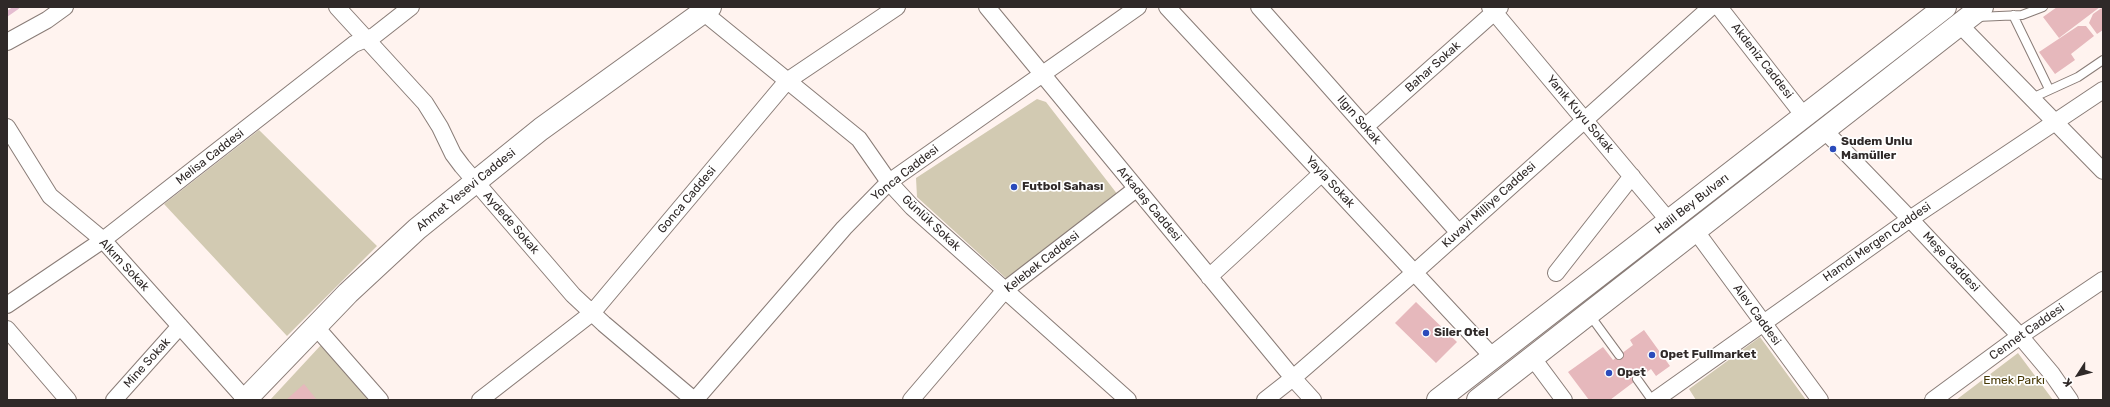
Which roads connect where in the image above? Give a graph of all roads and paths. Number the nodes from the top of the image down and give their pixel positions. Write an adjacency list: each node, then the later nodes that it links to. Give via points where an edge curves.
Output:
1 (65, 7): 18 (street)
2 (337, 7): 17 (street, Aydede Sokak)
3 (411, 7): 17 (street, Melisa Caddesi)
4 (897, 7): 21 (street, Gonca Caddesi)
5 (987, 7): 20 (street, Arkadaş Caddesi)
6 (1138, 7): 20 (street, Yonca Caddesi)
7 (1167, 7): 32 (street, Yayla Sokak)
8 (1259, 7): 29 (street, Ilgın Sokak)
9 (1711, 7): 26 (street, Kuvayi Milliye Caddesi)
10 (1720, 7): 25 (street, Akdeniz Caddesi)
11 (2043, 7): 16 (lane, via 2028,14)
12 (1942, 8): 25 (main road, Halil Bey Bulvarı)
13 (707, 9): 21 (street, Günlük Sokak); 34 (main road, Ahmet Yesevi Caddesi, via 554,120)
14 (1495, 9): 26 (street, Yanık Kuyu Sokak); 29 (street, Bahar Sokak)
15 (1971, 16): 16 (lane); 24 (street); 30 (main road, Halil Bey Bulvarı)
16 (2013, 16): 22 (lane)
17 (367, 39): 34 (street, Aydede Sokak, via 425,104 453,154); 41 (street, Melisa Caddesi, via 354,44)
18 (7, 42)
19 (2103, 60): 22 (lane, via 2078,77)
20 (1041, 74): 35 (street, Yonca Caddesi); 36 (street, Arkadaş Caddesi)
21 (787, 81): 35 (street, Günlük Sokak, via 859,139); 48 (street, Gonca Caddesi)
22 (2049, 89): 24 (lane)
23 (2103, 90): 27 (street, Hamdi Mergen Caddesi)
24 (2032, 98): 27 (street)
25 (1804, 116): 38 (main road, Halil Bey Bulvarı)
26 (1585, 120): 33 (street, Yanık Kuyu Sokak); 40 (street, Kuvayi Milliye Caddesi)
27 (2055, 122): 31 (street); 37 (street, Hamdi Mergen Caddesi)
28 (7, 127): 41 (street, Alkım Sokak, via 50,196)
29 (1366, 127): 40 (street, Ilgın Sokak)
30 (1824, 130): 37 (street, Meşe Caddesi); 39 (main road, Halil Bey Bulvarı)
31 (2103, 171)
32 (1322, 173): 42 (street, Yayla Sokak); 44 (street)
33 (1632, 176): 38 (street, Yanık Kuyu Sokak); 43 (street)
34 (475, 182): 48 (street, Aydede Sokak, via 573,295); 52 (main road, Ahmet Yesevi Caddesi, via 382,260)
35 (889, 182): 46 (street, Günlük Sokak, via 912,207); 65 (street, Yonca Caddesi, via 844,228)
36 (1136, 189): 44 (street, Arkadaş Caddesi); 46 (street, Kelebek Caddesi)
37 (1910, 219): 50 (street, Hamdi Mergen Caddesi); 54 (street, Meşe Caddesi)
38 (1669, 221): 56 (main road, Halil Bey Bulvarı)
39 (1695, 230): 49 (main road, Halil Bey Bulvarı); 50 (street, Alev Caddesi)
40 (1459, 233): 42 (street, Kuvayi Milliye Caddesi)
41 (103, 240): 47 (street, Melisa Caddesi); 51 (street, Alkım Sokak)
42 (1414, 272): 56 (street, Yayla Sokak); 58 (street, Kuvayi Milliye Caddesi)
43 (1556, 273)
44 (1209, 277): 58 (street, Arkadaş Caddesi)
45 (2103, 280): 54 (street, Cennet Caddesi)
46 (1004, 290): 66 (street, Kelebek Caddesi); 67 (street, Günlük Sokak)
47 (7, 305)
48 (592, 313): 64 (street, Gonca Caddesi); 65 (street, Aydede Sokak)
49 (1588, 314): 55 (lane); 57 (main road, Halil Bey Bulvarı)
50 (1763, 323): 74 (street, Hamdi Mergen Caddesi); 75 (street, Alev Caddesi)
51 (180, 326): 61 (street, Mine Sokak); 62 (street, Alkım Sokak)
52 (315, 326): 62 (main road, Ahmet Yesevi Caddesi); 63 (street)
53 (7, 329): 60 (street)
54 (2020, 336): 76 (street, Cennet Caddesi); 77 (street, Meşe Caddesi)
55 (1619, 355)
56 (1493, 357): 70 (main road, Halil Bey Bulvarı)
57 (1532, 358): 71 (main road, Halil Bey Bulvarı); 72 (street)
58 (1293, 378): 68 (street, Kuvayi Milliye Caddesi); 69 (street, Arkadaş Caddesi)
59 (1637, 379): 73 (lane)
60 (68, 400)
61 (114, 400)
62 (245, 400)
63 (380, 400)
64 (480, 400)
65 (695, 400)
66 (911, 400)
67 (1128, 400)
68 (1265, 400)
69 (1313, 400)
70 (1438, 400)
71 (1478, 400)
72 (1564, 400)
73 (1652, 400)
74 (1655, 400)
75 (1820, 400)
76 (1934, 400)
77 (2070, 400)

